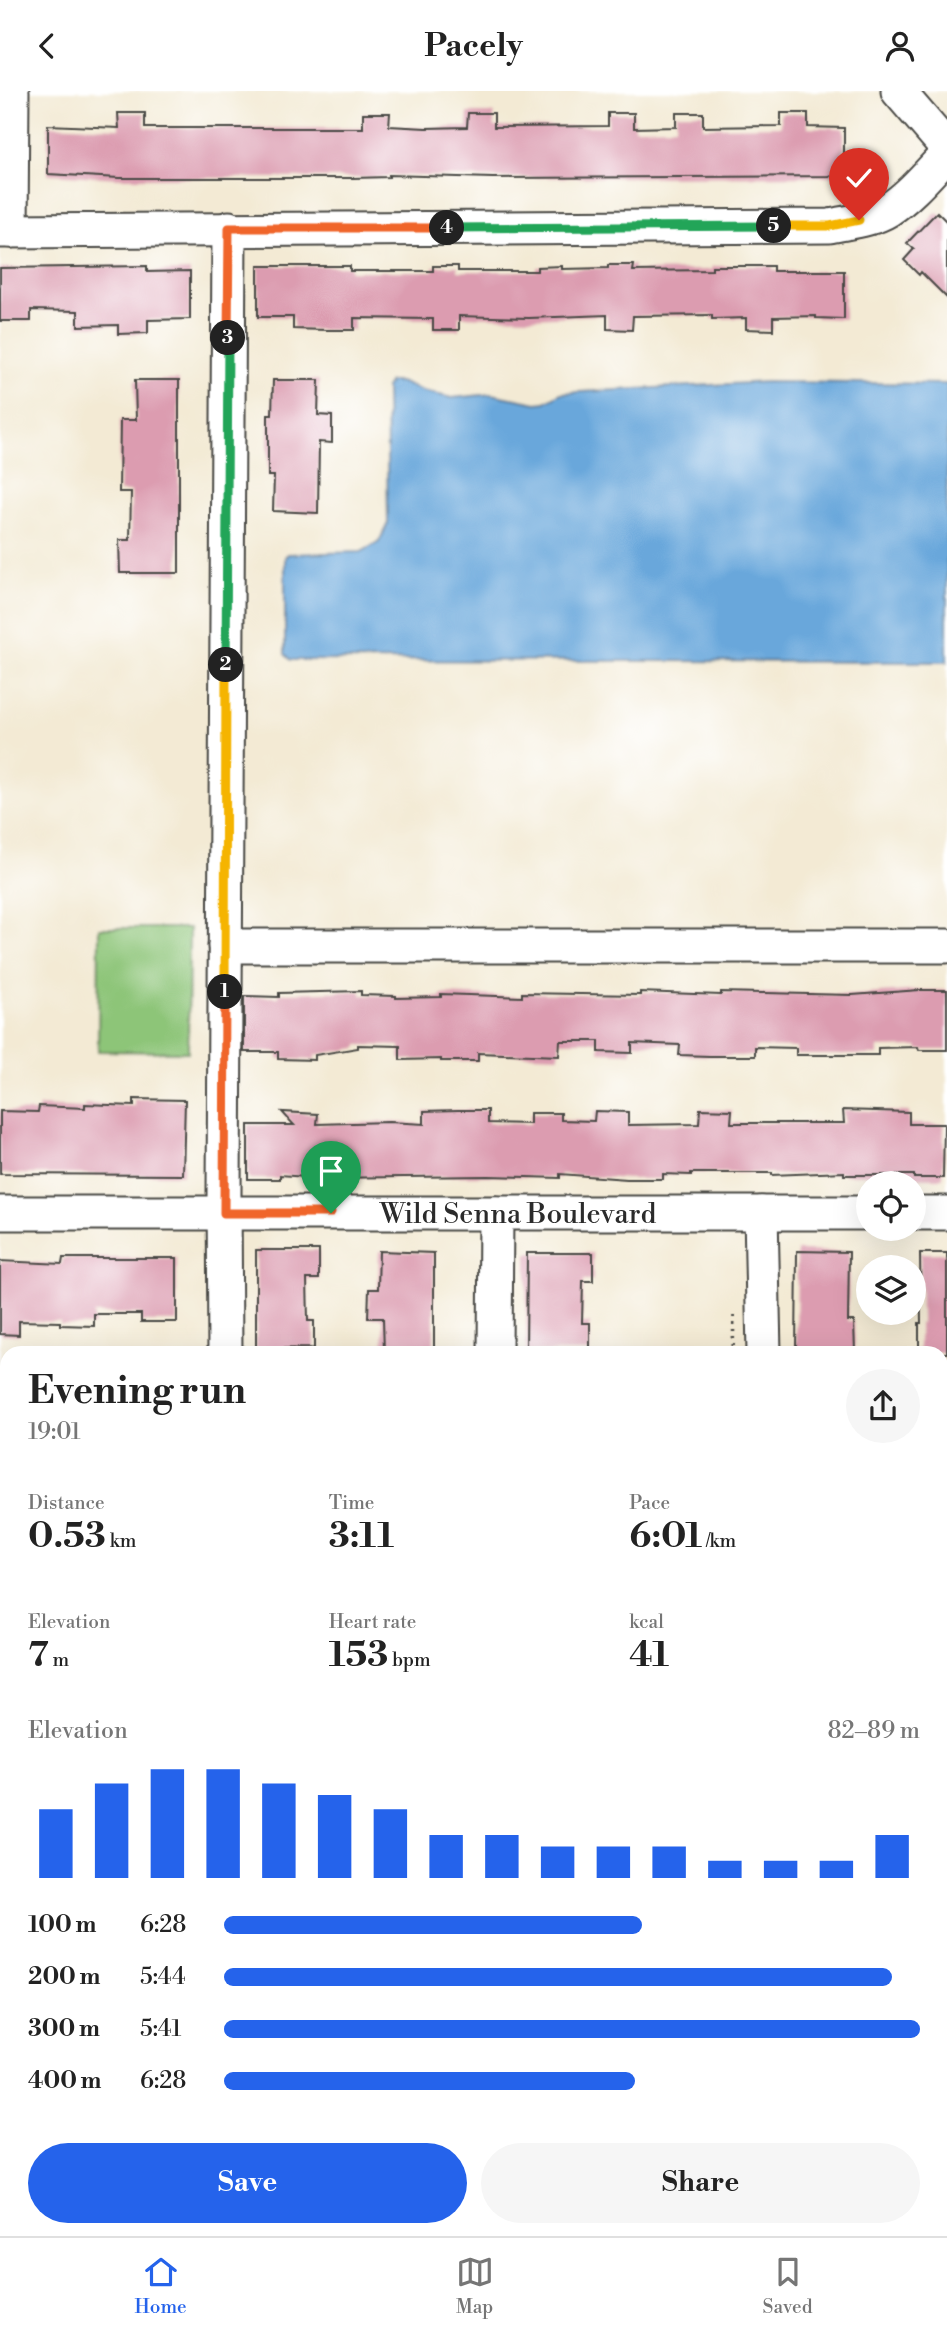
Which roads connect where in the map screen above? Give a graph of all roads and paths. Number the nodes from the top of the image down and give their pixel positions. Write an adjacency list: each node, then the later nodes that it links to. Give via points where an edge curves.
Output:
1 (12, 91): 5 (street)
2 (898, 91): 3 (street)
3 (947, 151): 4 (street, via 887,211 830,226)
4 (229, 228): 5 (street); 6 (street)
5 (6, 231)
6 (225, 946): 7 (street); 9 (street)
7 (947, 946)
8 (0, 1213): 9 (street, Wild Senna Boulevard)
9 (224, 1213): 10 (street, Wild Senna Boulevard); 15 (street)
10 (496, 1213): 11 (street, Wild Senna Boulevard); 16 (street)
11 (761, 1213): 12 (street, Wild Senna Boulevard); 17 (street)
12 (856, 1213)
13 (926, 1213): 14 (street)
14 (947, 1213)
15 (225, 1346)
16 (495, 1346)
17 (764, 1346)

